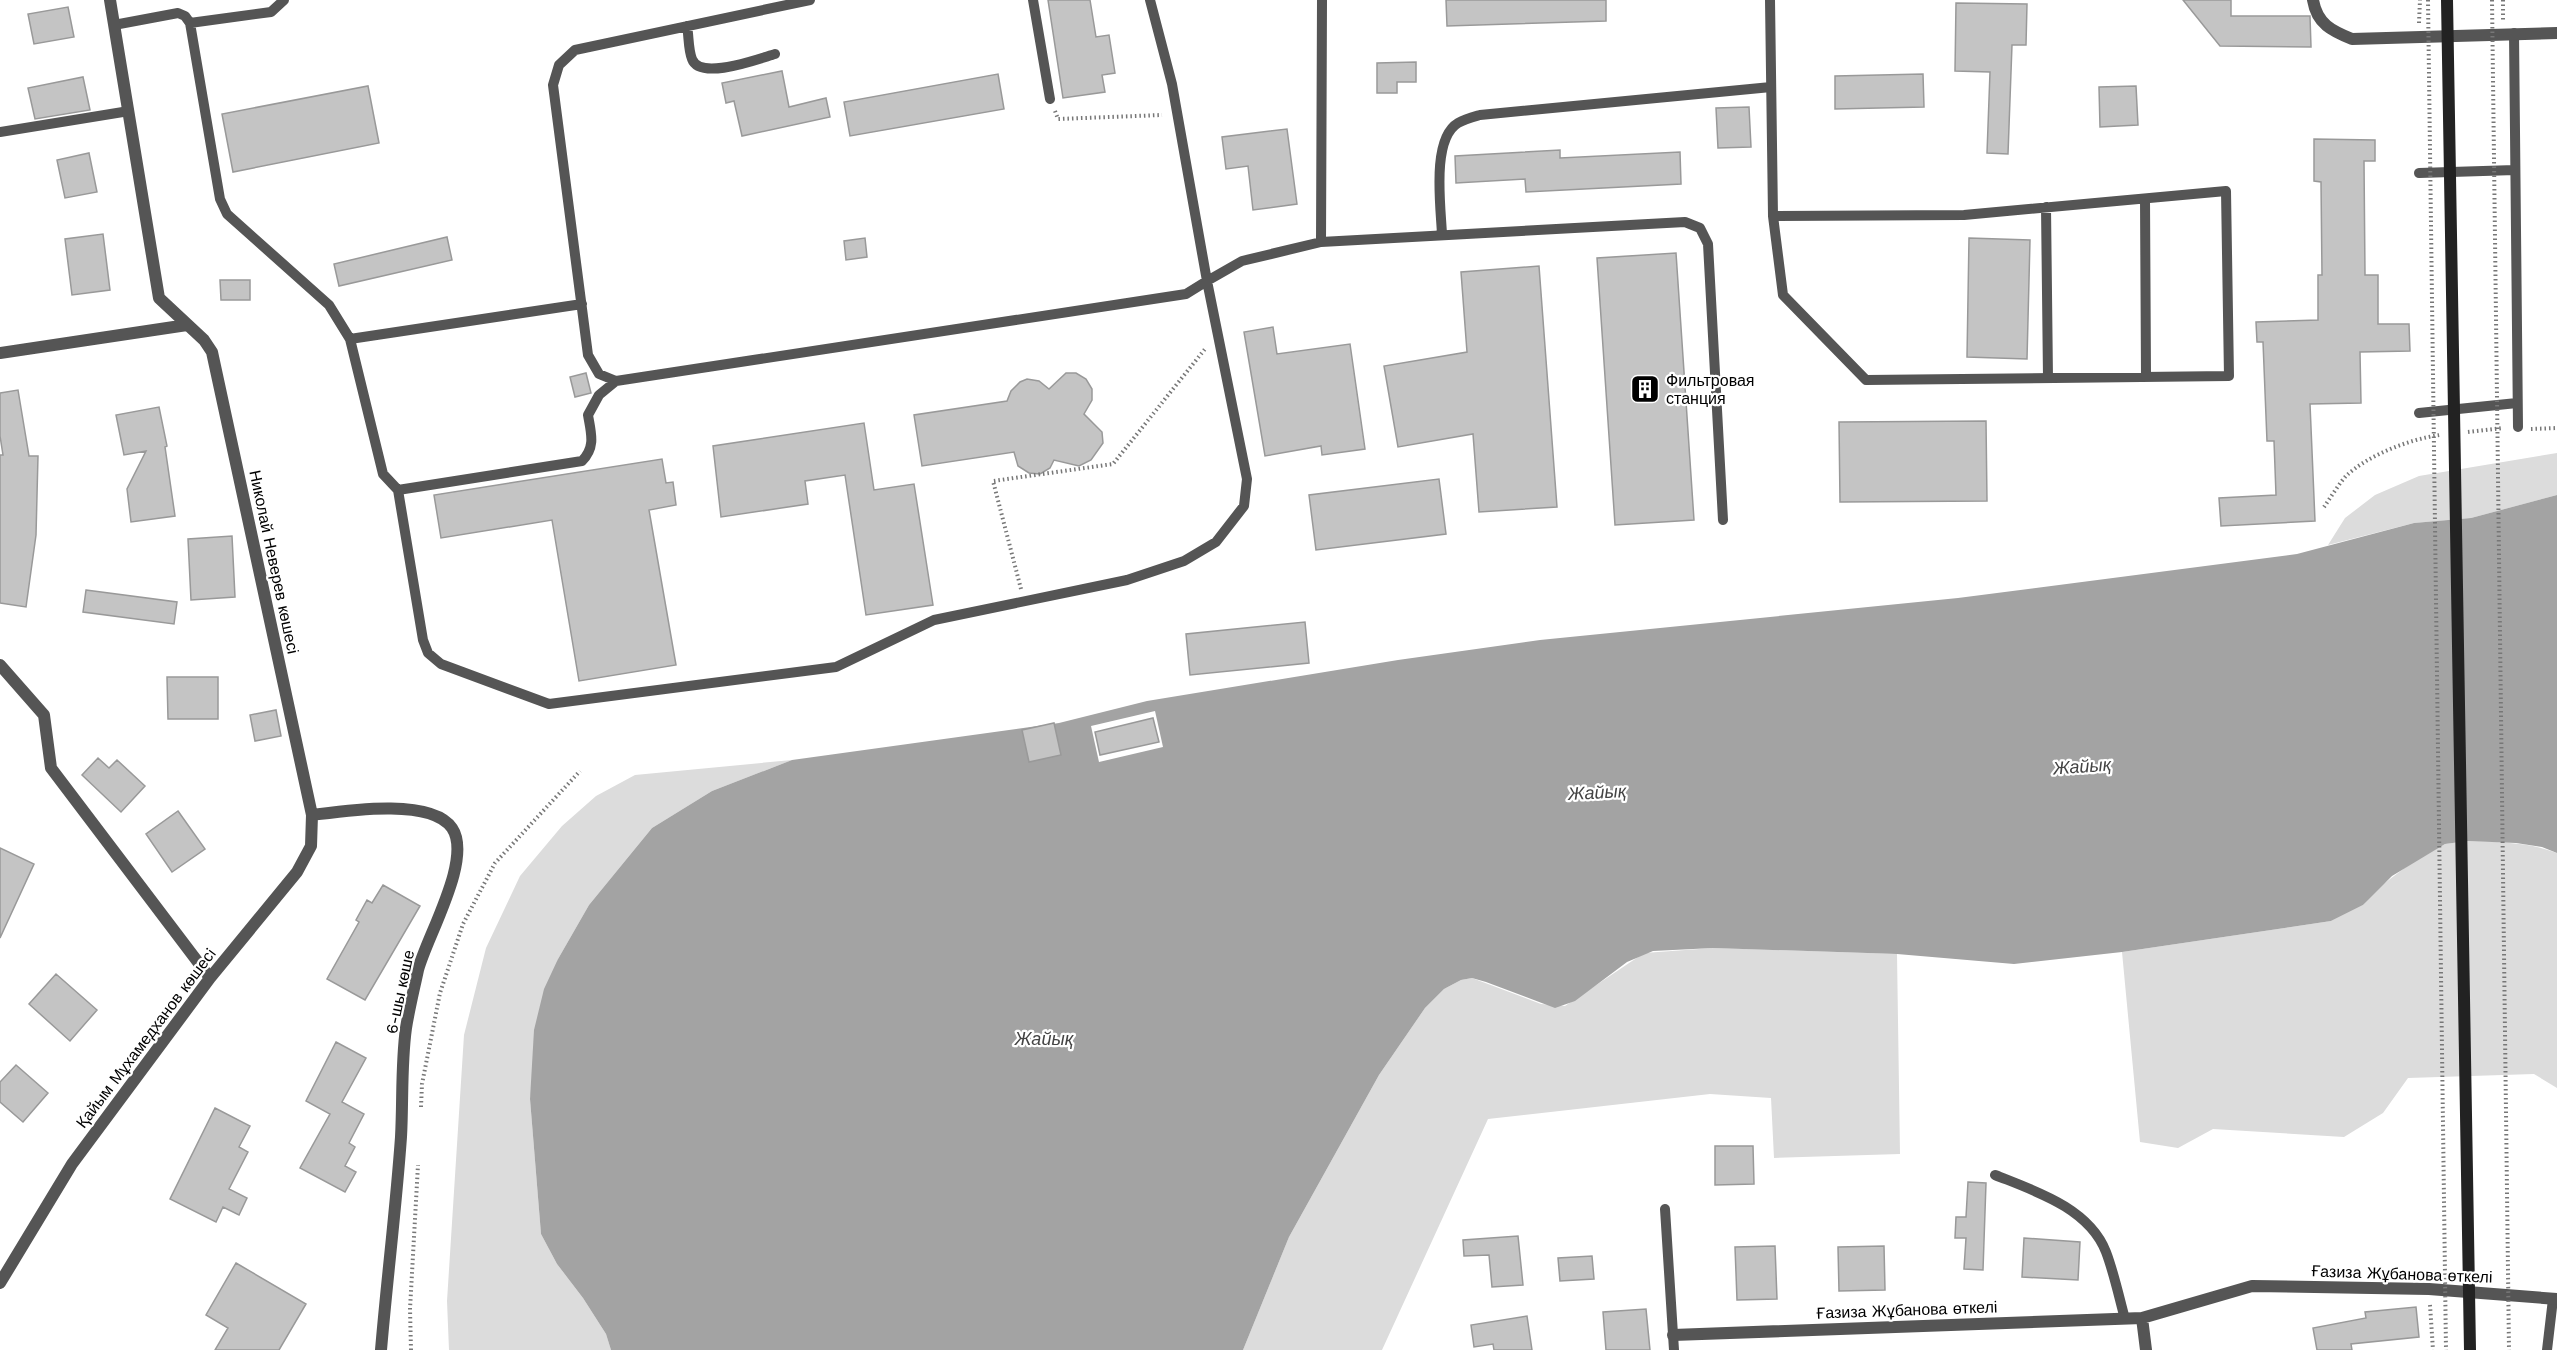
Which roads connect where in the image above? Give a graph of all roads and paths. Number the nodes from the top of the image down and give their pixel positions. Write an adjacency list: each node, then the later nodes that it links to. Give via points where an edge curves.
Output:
1 (110, 0): 13 (street, Николай Неверев көшесі)
2 (284, 0): 12 (lane, via 271,12)
3 (810, 0): 14 (lane)
4 (1033, 0): 19 (lane)
5 (1150, 0): 21 (lane)
6 (1322, 0): 29 (lane)
7 (1770, 0): 18 (lane)
8 (2313, 0): 15 (street, via 2321,22 2352,39)
9 (2428, 0): 68 (path, bridge)
10 (2447, 0): 69 (main road, bridge)
11 (2492, 0): 70 (path, bridge)
12 (190, 23): 13 (lane, via 178,13); 34 (lane, via 220,200 227,214 329,305)
13 (114, 25): 20 (street, Николай Неверев көшесі)
14 (687, 26): 17 (lane, via 692,61 699,68 711,71); 31 (lane, via 575,50 559,65 553,85)
15 (2514, 33): 16 (street); 23 (lane)
16 (2557, 33)
17 (775, 54)
18 (1771, 87): 27 (lane); 28 (lane, via 1480,115 1457,124 1444,138 1441,155)
19 (1050, 99): 21 (path, via 1058,119)
20 (129, 111): 22 (lane); 32 (street, Николай Неверев көшесі, via 159,298)
21 (1177, 115): 30 (lane)
22 (0, 132)
23 (2515, 170): 24 (lane); 39 (lane)
24 (2420, 173)
25 (2145, 199): 26 (lane); 36 (lane); 36 (lane, via 2226,191 2229,376)
26 (2046, 207): 27 (lane, via 1964,214); 37 (lane)
27 (1773, 216): 37 (lane, via 1784,295 1866,380)
28 (1442, 235): 29 (lane); 47 (lane, via 1685,222 1700,228 1708,244)
29 (1321, 242): 30 (lane, via 1242,261)
30 (1208, 281): 33 (lane); 38 (lane, via 1186,294)
31 (582, 304): 34 (lane); 38 (lane, via 588,355 599,374)
32 (187, 325): 35 (street); 51 (street, Николай Неверев көшесі, via 212,352)
33 (1218, 332): 48 (path, via 1113,464 993,481); 48 (lane, via 1247,479 1244,506 1216,542 1184,561 1127,580)
34 (350, 339): 45 (lane, via 383,474)
35 (0, 353)
36 (2146, 377): 37 (lane)
37 (2048, 378)
38 (616, 381): 45 (lane, via 599,394 588,415 591,452 582,461)
39 (2517, 403): 40 (lane); 41 (lane)
40 (2419, 413)
41 (2518, 427): 42 (path); 43 (path)
42 (2557, 429)
43 (2462, 433)
44 (2451, 434): 46 (path, via 2418,438 2385,452 2347,476)
45 (398, 490): 48 (lane, via 428,654 441,664 549,705 836,667 934,620)
46 (2324, 507)
47 (1723, 520)
48 (1024, 602)
49 (0, 665): 52 (street, via 44,715 51,768)
50 (580, 771): 53 (path, via 495,863 463,924 440,993)
51 (312, 815): 52 (street, Қайым Мұхамедханов көшесi, via 312,846 297,872); 63 (street, 6-шы көше, via 357,809 416,810 452,827 457,841 458,861 419,967 406,1029 401,1138)
52 (210, 978): 57 (street, Қайым Мұхамедханов көшесi, via 72,1164)
53 (421, 1108)
54 (418, 1155): 64 (path)
55 (1995, 1176): 61 (lane, via 2051,1197 2087,1225 2106,1250)
56 (1665, 1209): 62 (lane)
57 (0, 1283)
58 (2429, 1289): 59 (street, Ғазиза Жұбанова өткелі); 60 (street, Ғазиза Жұбанова өткелі, via 2252,1286); 67 (path)
59 (2555, 1299): 71 (lane)
60 (2142, 1318): 61 (street, Ғазиза Жұбанова өткелі); 66 (street)
61 (2125, 1319): 62 (street, Ғазиза Жұбанова өткелі)
62 (1673, 1335): 65 (lane)
63 (381, 1350)
64 (411, 1350)
65 (1674, 1350)
66 (2146, 1350)
67 (2433, 1350)
68 (2446, 1350)
69 (2470, 1350)
70 (2509, 1350)
71 (2547, 1350)

